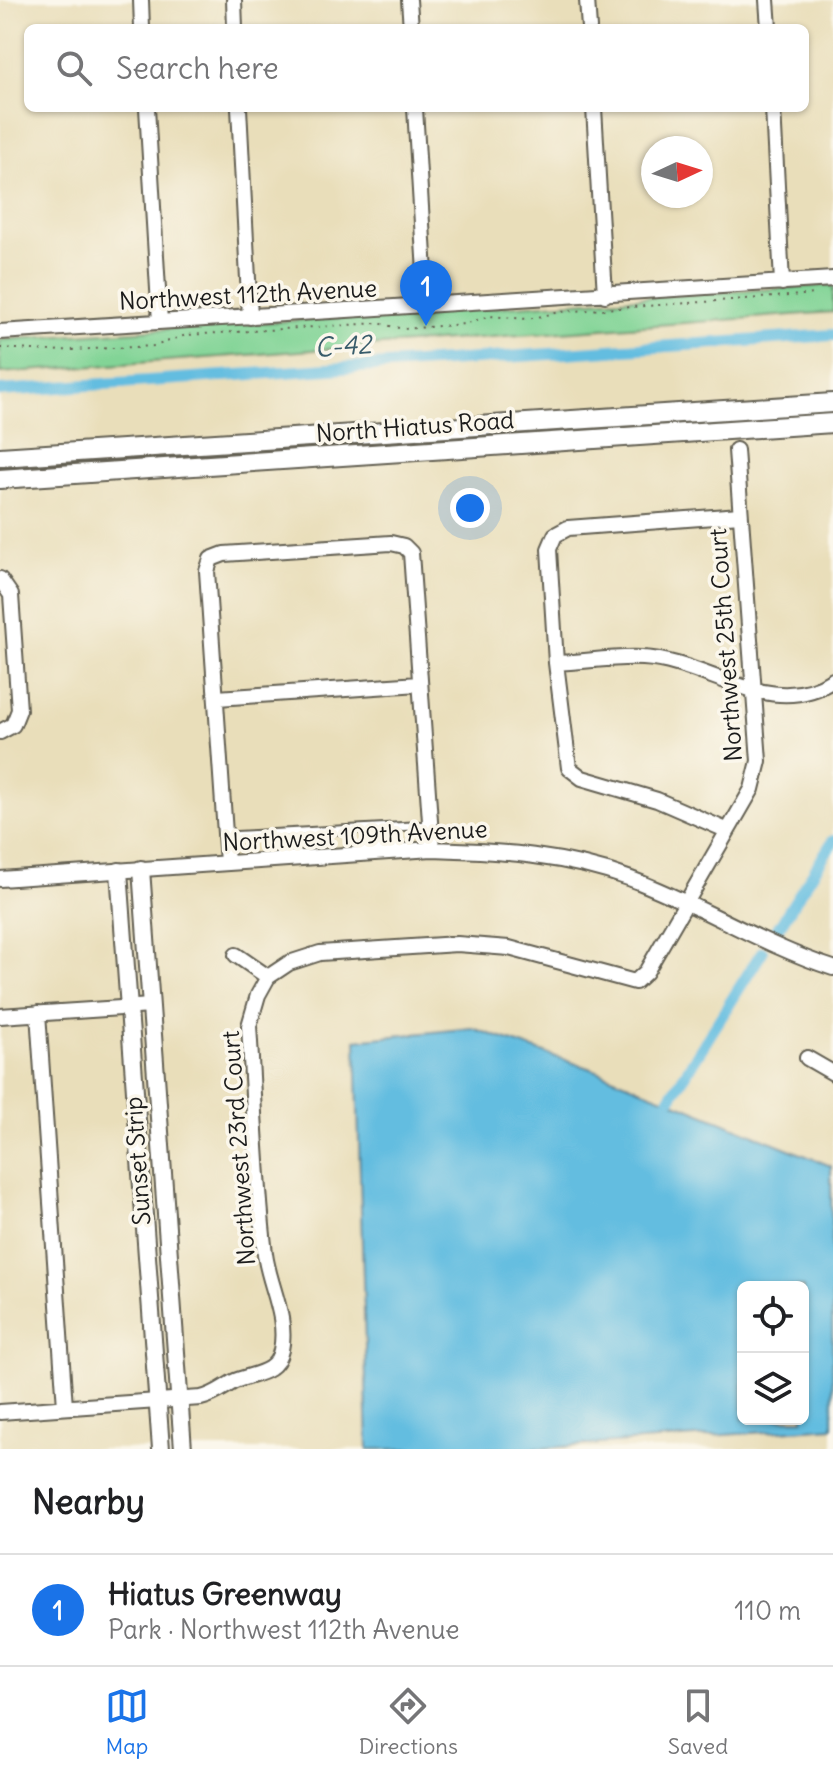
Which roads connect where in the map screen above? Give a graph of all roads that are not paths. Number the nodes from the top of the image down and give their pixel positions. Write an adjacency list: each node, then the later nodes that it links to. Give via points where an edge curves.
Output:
1 (141, 0): 6 (street)
2 (234, 0): 7 (street)
3 (409, 0): 8 (street)
4 (587, 0): 9 (street)
5 (767, 0): 10 (street)
6 (142, 24)
7 (235, 24)
8 (411, 24)
9 (589, 24)
10 (769, 24)
11 (147, 112): 21 (street)
12 (239, 112): 20 (street)
13 (415, 112): 19 (street)
14 (594, 112): 18 (street)
15 (773, 112): 17 (street)
16 (833, 279): 17 (street, Northwest 112th Avenue)
17 (782, 283): 18 (street, Northwest 112th Avenue)
18 (605, 295): 19 (street, Northwest 112th Avenue)
19 (427, 306): 20 (street, Northwest 112th Avenue)
20 (250, 317): 21 (street, Northwest 112th Avenue)
21 (160, 322): 22 (street, Northwest 112th Avenue)
22 (0, 332)
23 (833, 403): 26 (main road, North Hiatus Road)
24 (833, 423): 28 (main road, North Hiatus Road)
25 (736, 450): 30 (street, Northwest 25th Court)
26 (71, 452): 27 (main road, North Hiatus Road); 28 (main road)
27 (0, 457)
28 (72, 473): 29 (main road, North Hiatus Road)
29 (0, 479)
30 (740, 515): 32 (street, via 568,528 555,535 549,549); 35 (street, Northwest 25th Court)
31 (2, 580): 37 (street, via 11,595 19,710)
32 (556, 663): 35 (street, via 643,658 675,663); 39 (street, via 569,768 582,778 657,800)
33 (833, 680): 35 (street, via 807,691)
34 (419, 684): 36 (street); 36 (street, via 411,553 404,546 239,553 211,559 207,571); 38 (street)
35 (754, 691): 39 (street, Northwest 25th Court, via 759,761 752,789)
36 (217, 698): 40 (street)
37 (6, 728)
38 (431, 825): 40 (lane); 41 (street)
39 (726, 830): 46 (street, Northwest 25th Court)
40 (226, 836): 42 (street)
41 (432, 849): 42 (street, Northwest 109th Avenue); 46 (street, Northwest 109th Avenue, via 504,851 573,861)
42 (227, 863): 43 (street, Northwest 109th Avenue)
43 (141, 869): 44 (street, Northwest 109th Avenue); 50 (street, Sunset Strip)
44 (119, 871): 45 (street, Northwest 109th Avenue); 51 (street, Sunset Strip)
45 (0, 879)
46 (686, 903): 48 (street, Northwest 109th Avenue, via 784,952); 49 (street, Northwest 25th Court, via 635,982 509,948 457,944 320,953)
47 (236, 955): 49 (street)
48 (833, 968)
49 (268, 977): 56 (street, Northwest 23rd Court, via 249,1026 265,1257 278,1297 281,1351 266,1373 235,1381 215,1395)
50 (151, 1006): 51 (street); 56 (street, Sunset Strip)
51 (129, 1007): 52 (street); 57 (street, Sunset Strip)
52 (38, 1013): 53 (street); 58 (street)
53 (0, 1016)
54 (807, 1058): 55 (street)
55 (833, 1073)
56 (179, 1401): 57 (street); 61 (street, Sunset Strip)
57 (158, 1403): 58 (street); 60 (street, Sunset Strip)
58 (65, 1407): 59 (street)
59 (0, 1412)
60 (161, 1449)
61 (183, 1449)

